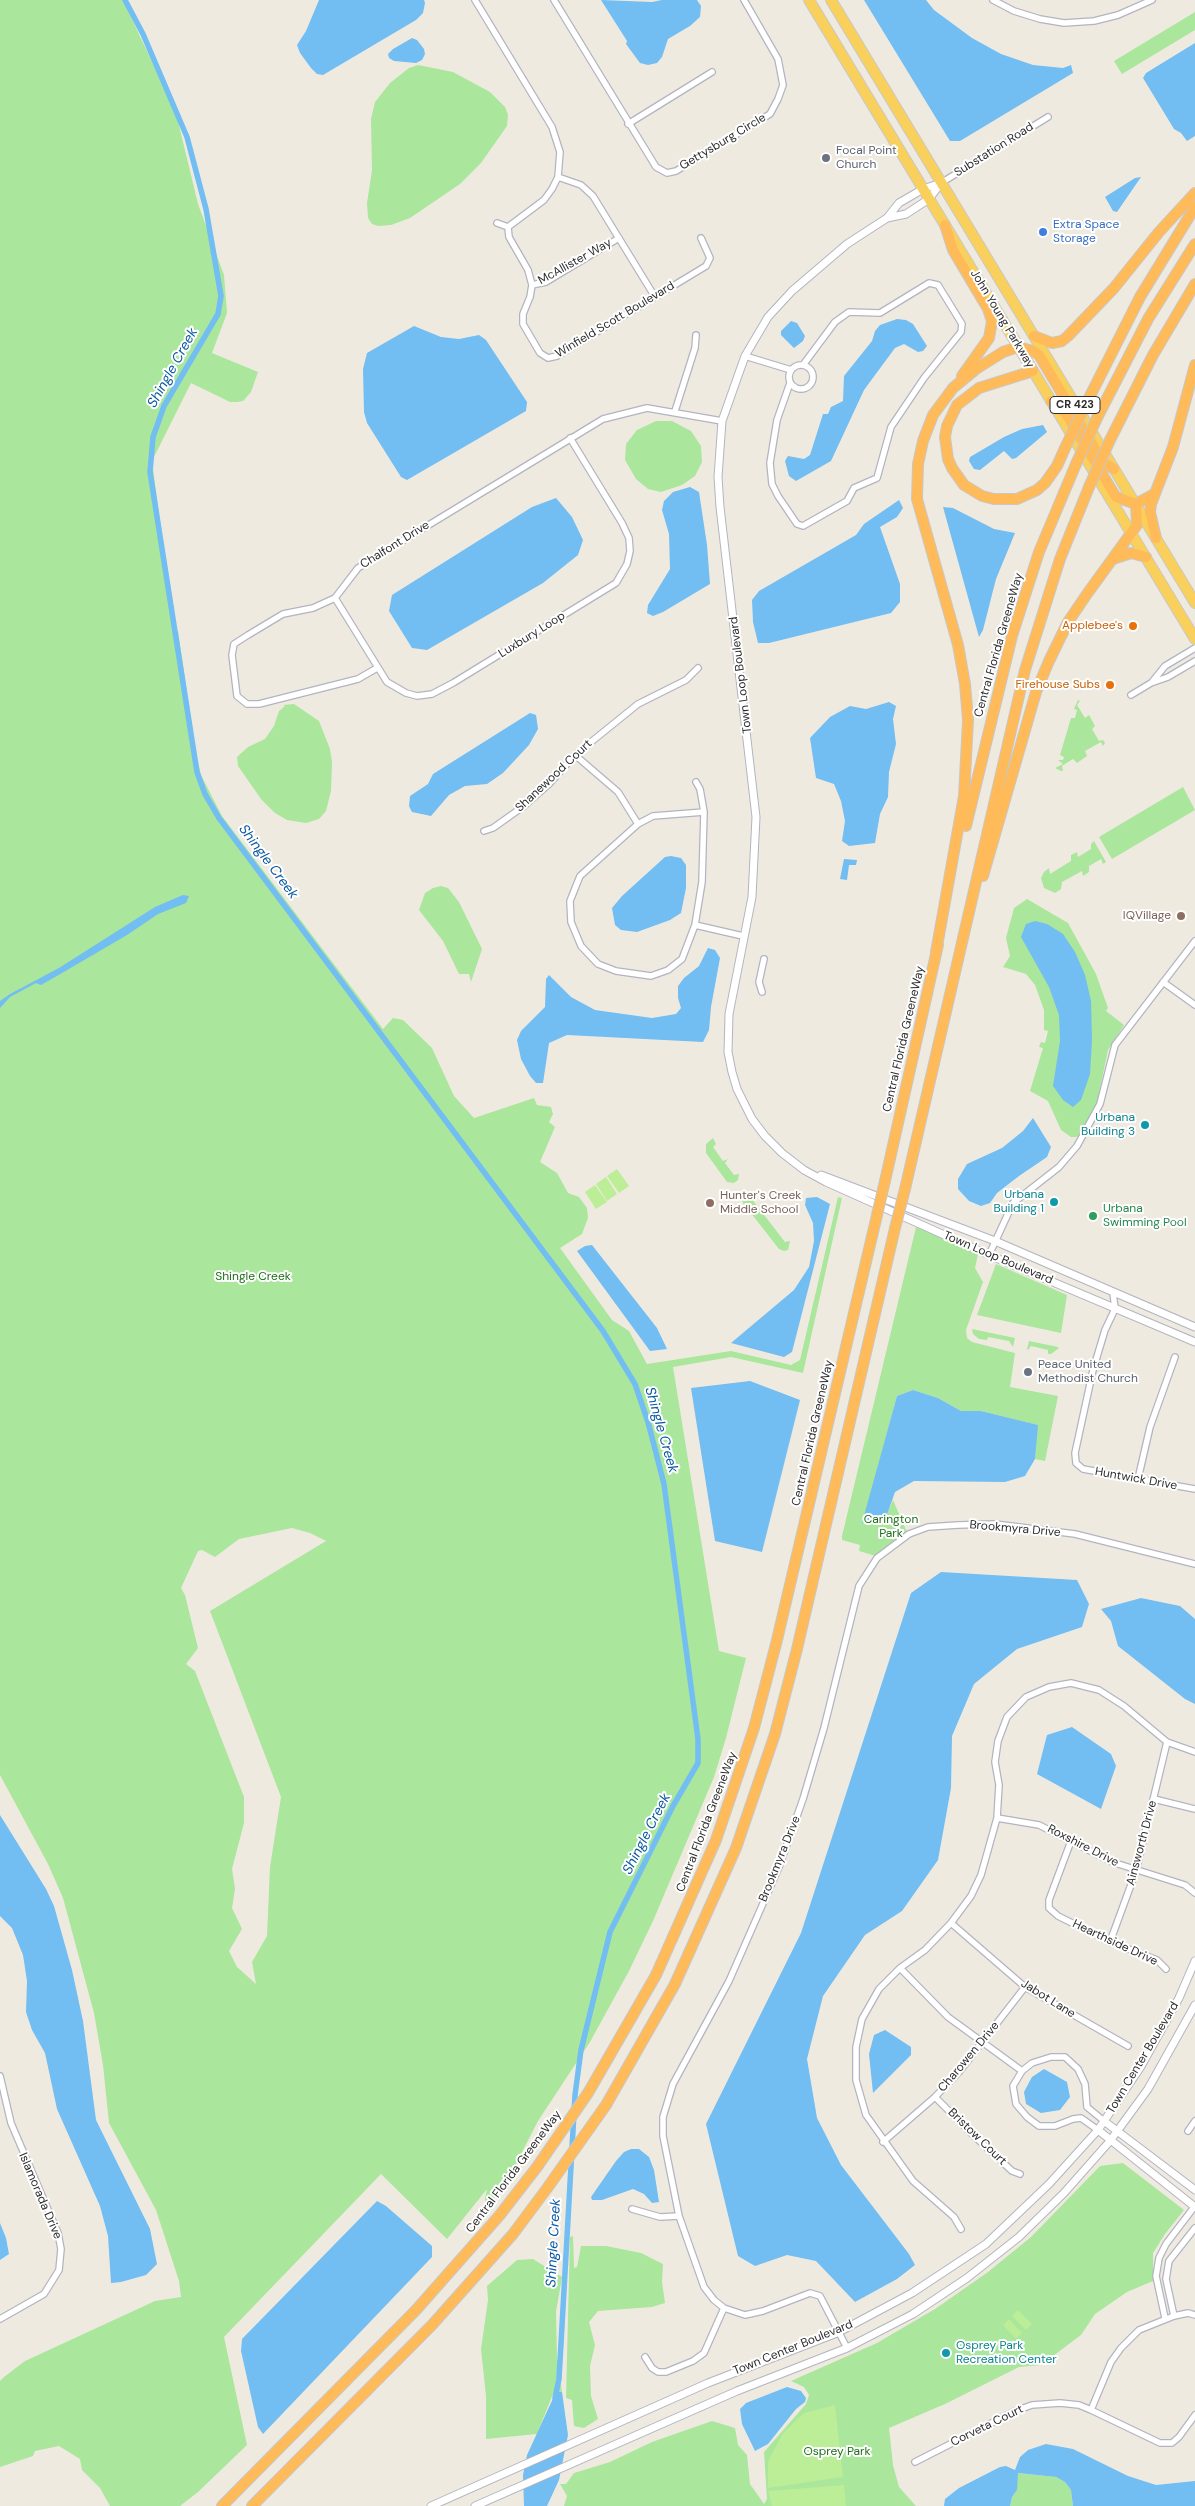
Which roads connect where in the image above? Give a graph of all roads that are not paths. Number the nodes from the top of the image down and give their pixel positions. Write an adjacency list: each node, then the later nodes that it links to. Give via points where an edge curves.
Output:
1 (475, 0): 11 (street, via 552,127 560,152)
2 (554, 0): 10 (street, Gettysburg Circle)
3 (744, 0): 10 (street, Gettysburg Circle, via 778,59 782,72 783,85 770,114 676,171 667,173 656,167)
4 (809, 0): 13 (highway, John Young Parkway / CR 423)
5 (831, 0): 12 (highway, John Young Parkway / CR 423)
6 (993, 0): 7 (street, via 1031,16 1064,22 1118,15)
7 (1152, 0)
8 (712, 72): 10 (street)
9 (1048, 117): 12 (street, Substation Road)
10 (628, 124)
11 (558, 177): 20 (street, via 544,200); 21 (street, via 588,190)
12 (941, 182): 13 (street, Town Loop Boulevard); 15 (street, Town Loop Boulevard); 28 (highway, John Young Parkway / CR 423)
13 (923, 189): 15 (highway, John Young Parkway / CR 423); 17 (street, Town Loop Boulevard, via 899,203)
14 (1195, 193): 28 (highway, via 1114,288 1068,336 1052,343)
15 (929, 200): 17 (street, Town Loop Boulevard, via 906,214); 19 (highway, John Young Parkway / CR 423)
16 (1195, 207): 34 (highway, bridge, via 1140,297 1057,466 1045,483 1017,499 982,496 964,485 952,468 945,437 947,426 957,405 979,388)
17 (886, 218): 30 (street, Town Loop Boulevard, via 847,244 792,291 768,317)
18 (496, 223): 20 (street)
19 (945, 225): 29 (highway, John Young Parkway / CR 423); 36 (highway, via 953,250 992,321 989,338)
20 (508, 228): 25 (street, via 509,237 528,270)
21 (619, 238): 25 (street, McAllister Way, via 546,282); 26 (street)
22 (701, 238): 26 (street, Winfield Scott Boulevard, via 709,253 709,262)
23 (1195, 244): 65 (highway, Central Florida GreeneWay, bridge, via 1138,336 1097,418 1039,552 1012,636)
24 (1195, 284): 66 (highway, bridge, via 1153,355 1110,440 1060,559 1032,642)
25 (532, 286): 26 (street, Winfield Scott Boulevard, via 523,324 540,353 548,358 557,356)
26 (655, 297)
27 (696, 335): 38 (street)
28 (1034, 336): 41 (highway, John Young Parkway / CR 423)
29 (1018, 346): 34 (highway, John Young Parkway / CR 423); 36 (highway, via 976,368); 41 (highway, via 1039,355 1103,462)
30 (745, 356): 33 (street); 39 (street, Town Loop Boulevard)
31 (803, 365): 33 (street); 35 (street, via 812,372 811,384 800,389); 35 (street, via 835,322 849,312 880,313 929,283 938,285 962,324 961,332 891,427 877,478 854,488 847,501 803,526 797,524 778,496 772,484 770,463 777,420)
32 (1195, 365): 42 (highway, via 1172,447)
33 (791, 370): 35 (street)
34 (1033, 371): 37 (highway, John Young Parkway / CR 423)
35 (790, 383)
36 (953, 388): 65 (highway, via 928,427 920,453 916,486 922,524 958,645 968,720 964,796)
37 (1051, 401): 43 (highway, via 1066,414 1116,497); 44 (highway, John Young Parkway / CR 423)
38 (675, 411): 39 (street, Chalfont Drive); 40 (street, Chalfont Drive, via 647,408 625,412 604,419)
39 (722, 421): 63 (street, Town Loop Boulevard, via 718,477 720,506 756,816 752,897)
40 (570, 438): 48 (street, Chalfont Drive, via 358,568); 53 (street, Luxbury Loop, via 629,538 627,564 616,583 432,694 417,696 406,693 387,682)
41 (1114, 469): 43 (highway, John Young Parkway / CR 423)
42 (1154, 494): 43 (highway); 45 (highway, via 1150,512)
43 (1136, 504): 44 (highway, via 1137,525); 45 (highway, John Young Parkway / CR 423)
44 (1132, 534): 46 (highway, John Young Parkway / CR 423); 47 (highway)
45 (1156, 538): 49 (highway, John Young Parkway / CR 423)
46 (1146, 558): 47 (highway, via 1131,553); 50 (highway, John Young Parkway / CR 423)
47 (1110, 560): 66 (highway, via 1068,622 1036,692)
48 (334, 598): 53 (street, Luxbury Loop); 53 (street, Chalfont Drive, via 313,608 283,614 234,644 232,655 237,696 247,704 259,704 358,678)
49 (1195, 603)
50 (1195, 638)
51 (1195, 648): 55 (street, via 1165,666)
52 (1195, 661): 55 (street)
53 (377, 668)
54 (698, 668): 57 (street, Shanewood Court, via 686,680 638,704)
55 (1151, 683): 56 (street)
56 (1130, 695)
57 (574, 755): 60 (street, via 618,792); 61 (street, Shanewood Court, via 524,806)
58 (696, 782): 59 (street)
59 (704, 812): 60 (street, via 653,816); 62 (street, via 702,882)
60 (638, 824): 62 (street, via 580,876 570,901 571,922 581,946 598,964 616,971 651,976 668,970 682,959)
61 (484, 831)
62 (695, 925): 63 (street)
63 (743, 936): 71 (street, Town Loop Boulevard, via 729,1014 728,1052 732,1072 737,1089 764,1136)
64 (1195, 940): 68 (street)
65 (936, 952): 127 (highway, Central Florida GreeneWay, bridge, via 769,1672 736,1785 669,1949 588,2093 519,2191 396,2331)
66 (958, 956): 128 (highway, bridge, via 797,1649 757,1792 713,1904 676,1984 627,2072 530,2212 453,2303)
67 (764, 959): 69 (street, via 759,982)
68 (1163, 982): 70 (street); 72 (street, via 1115,1045 1100,1104 1082,1138 1059,1167 1013,1203)
69 (762, 992)
70 (1195, 1004)
71 (804, 1170): 72 (street, Town Loop Boulevard); 73 (street, Town Loop Boulevard)
72 (995, 1241): 73 (street); 74 (street, Town Loop Boulevard)
73 (989, 1255): 75 (street, Town Loop Boulevard)
74 (1114, 1292): 75 (street, Huntwick Drive); 76 (street, Town Loop Boulevard)
75 (1115, 1308): 77 (street, Town Loop Boulevard); 79 (street, Huntwick Drive, via 1093,1370 1075,1453 1076,1463 1083,1469)
76 (1195, 1327)
77 (1195, 1342)
78 (1174, 1357): 79 (street, via 1150,1427)
79 (1138, 1479): 80 (street, Huntwick Drive)
80 (1195, 1489)
81 (1195, 1564): 113 (street, Brookmyra Drive, via 1074,1534 995,1524 928,1528 909,1534 877,1558 859,1586 804,1799 779,1867 729,1981 667,2100 662,2136)
82 (1167, 1742): 83 (street); 84 (street, Ainsworth Drive); 86 (street, via 1139,1717 1099,1690 1070,1683 1049,1687 1026,1697 1007,1717 1001,1733 995,1762)
83 (1195, 1752)
84 (1154, 1799): 85 (street); 88 (street, Ainsworth Drive)
85 (1195, 1809)
86 (997, 1818): 87 (street, Roxshire Drive, via 1039,1825); 90 (street, via 981,1874 971,1896)
87 (1071, 1841): 88 (street, Roxshire Drive); 91 (street, Hearthside Drive, via 1049,1908 1058,1916)
88 (1136, 1871): 89 (street, Roxshire Drive, via 1185,1885); 91 (street, Ainsworth Drive)
89 (1195, 1893)
90 (952, 1923): 93 (street, via 925,1950); 95 (street, Jabot Lane)
91 (1110, 1942): 94 (street, Hearthside Drive, via 1157,1960)
92 (1195, 1960): 102 (street, Town Center Boulevard, via 1179,1998 1140,2068)
93 (900, 1968): 97 (street, via 948,2017); 108 (street, via 879,1989 862,2019 856,2047 856,2080 866,2115)
94 (1166, 1968)
95 (1026, 1987): 97 (street, Charowen Drive); 98 (street, Jabot Lane)
96 (1195, 2005): 105 (street, Town Center Boulevard, via 1148,2089)
97 (982, 2044): 99 (street); 101 (street, Charowen Drive)
98 (1128, 2046)
99 (1022, 2072): 102 (street, via 1032,2063 1051,2057 1065,2057 1078,2069 1085,2084 1087,2107); 104 (street, via 1013,2086 1016,2104 1027,2117 1039,2126 1054,2126 1082,2118)
100 (0, 2076): 120 (street, Islamorada Drive, via 11,2123 58,2233 61,2255 59,2270 44,2294)
101 (935, 2097): 108 (street, Charowen Drive); 109 (street, Bristow Court, via 1012,2171)
102 (1104, 2121): 104 (street, Town Center Boulevard); 105 (street)
103 (1195, 2122): 106 (street)
104 (1098, 2130): 107 (street); 121 (street, Town Center Boulevard, via 1049,2184 986,2244 912,2293)
105 (1118, 2131): 107 (street, Town Center Boulevard); 110 (street)
106 (1188, 2131)
107 (1110, 2141): 111 (street); 122 (street, Town Center Boulevard, via 1064,2194 967,2278 913,2314)
108 (883, 2142): 115 (street, via 913,2181 954,2218)
109 (1020, 2174)
110 (1195, 2190)
111 (1195, 2206): 119 (street, via 1159,2258 1156,2276)
112 (632, 2209): 113 (street, via 660,2218)
113 (679, 2216): 116 (street, Brookmyra Drive, via 704,2287)
114 (1195, 2228): 118 (street, via 1169,2261 1166,2279)
115 (961, 2230)
116 (724, 2308): 121 (street, via 745,2315 810,2293 820,2296); 123 (street, via 704,2353 693,2361 658,2372)
117 (1195, 2315): 118 (street)
118 (1174, 2316): 119 (street)
119 (1165, 2318): 124 (street, via 1139,2330 1121,2348 1111,2362)
120 (0, 2319)
121 (837, 2333): 122 (street); 129 (street, Town Center Boulevard, via 708,2383)
122 (846, 2348): 130 (street, Town Center Boulevard, via 737,2391)
123 (645, 2356)
124 (1091, 2410): 125 (street, Corveta Court, via 1160,2443 1172,2443); 126 (street, Corveta Court, via 1060,2403 1032,2405)
125 (1195, 2415)
126 (915, 2462)
127 (222, 2506)
128 (252, 2506)
129 (431, 2506)
130 (475, 2506)

